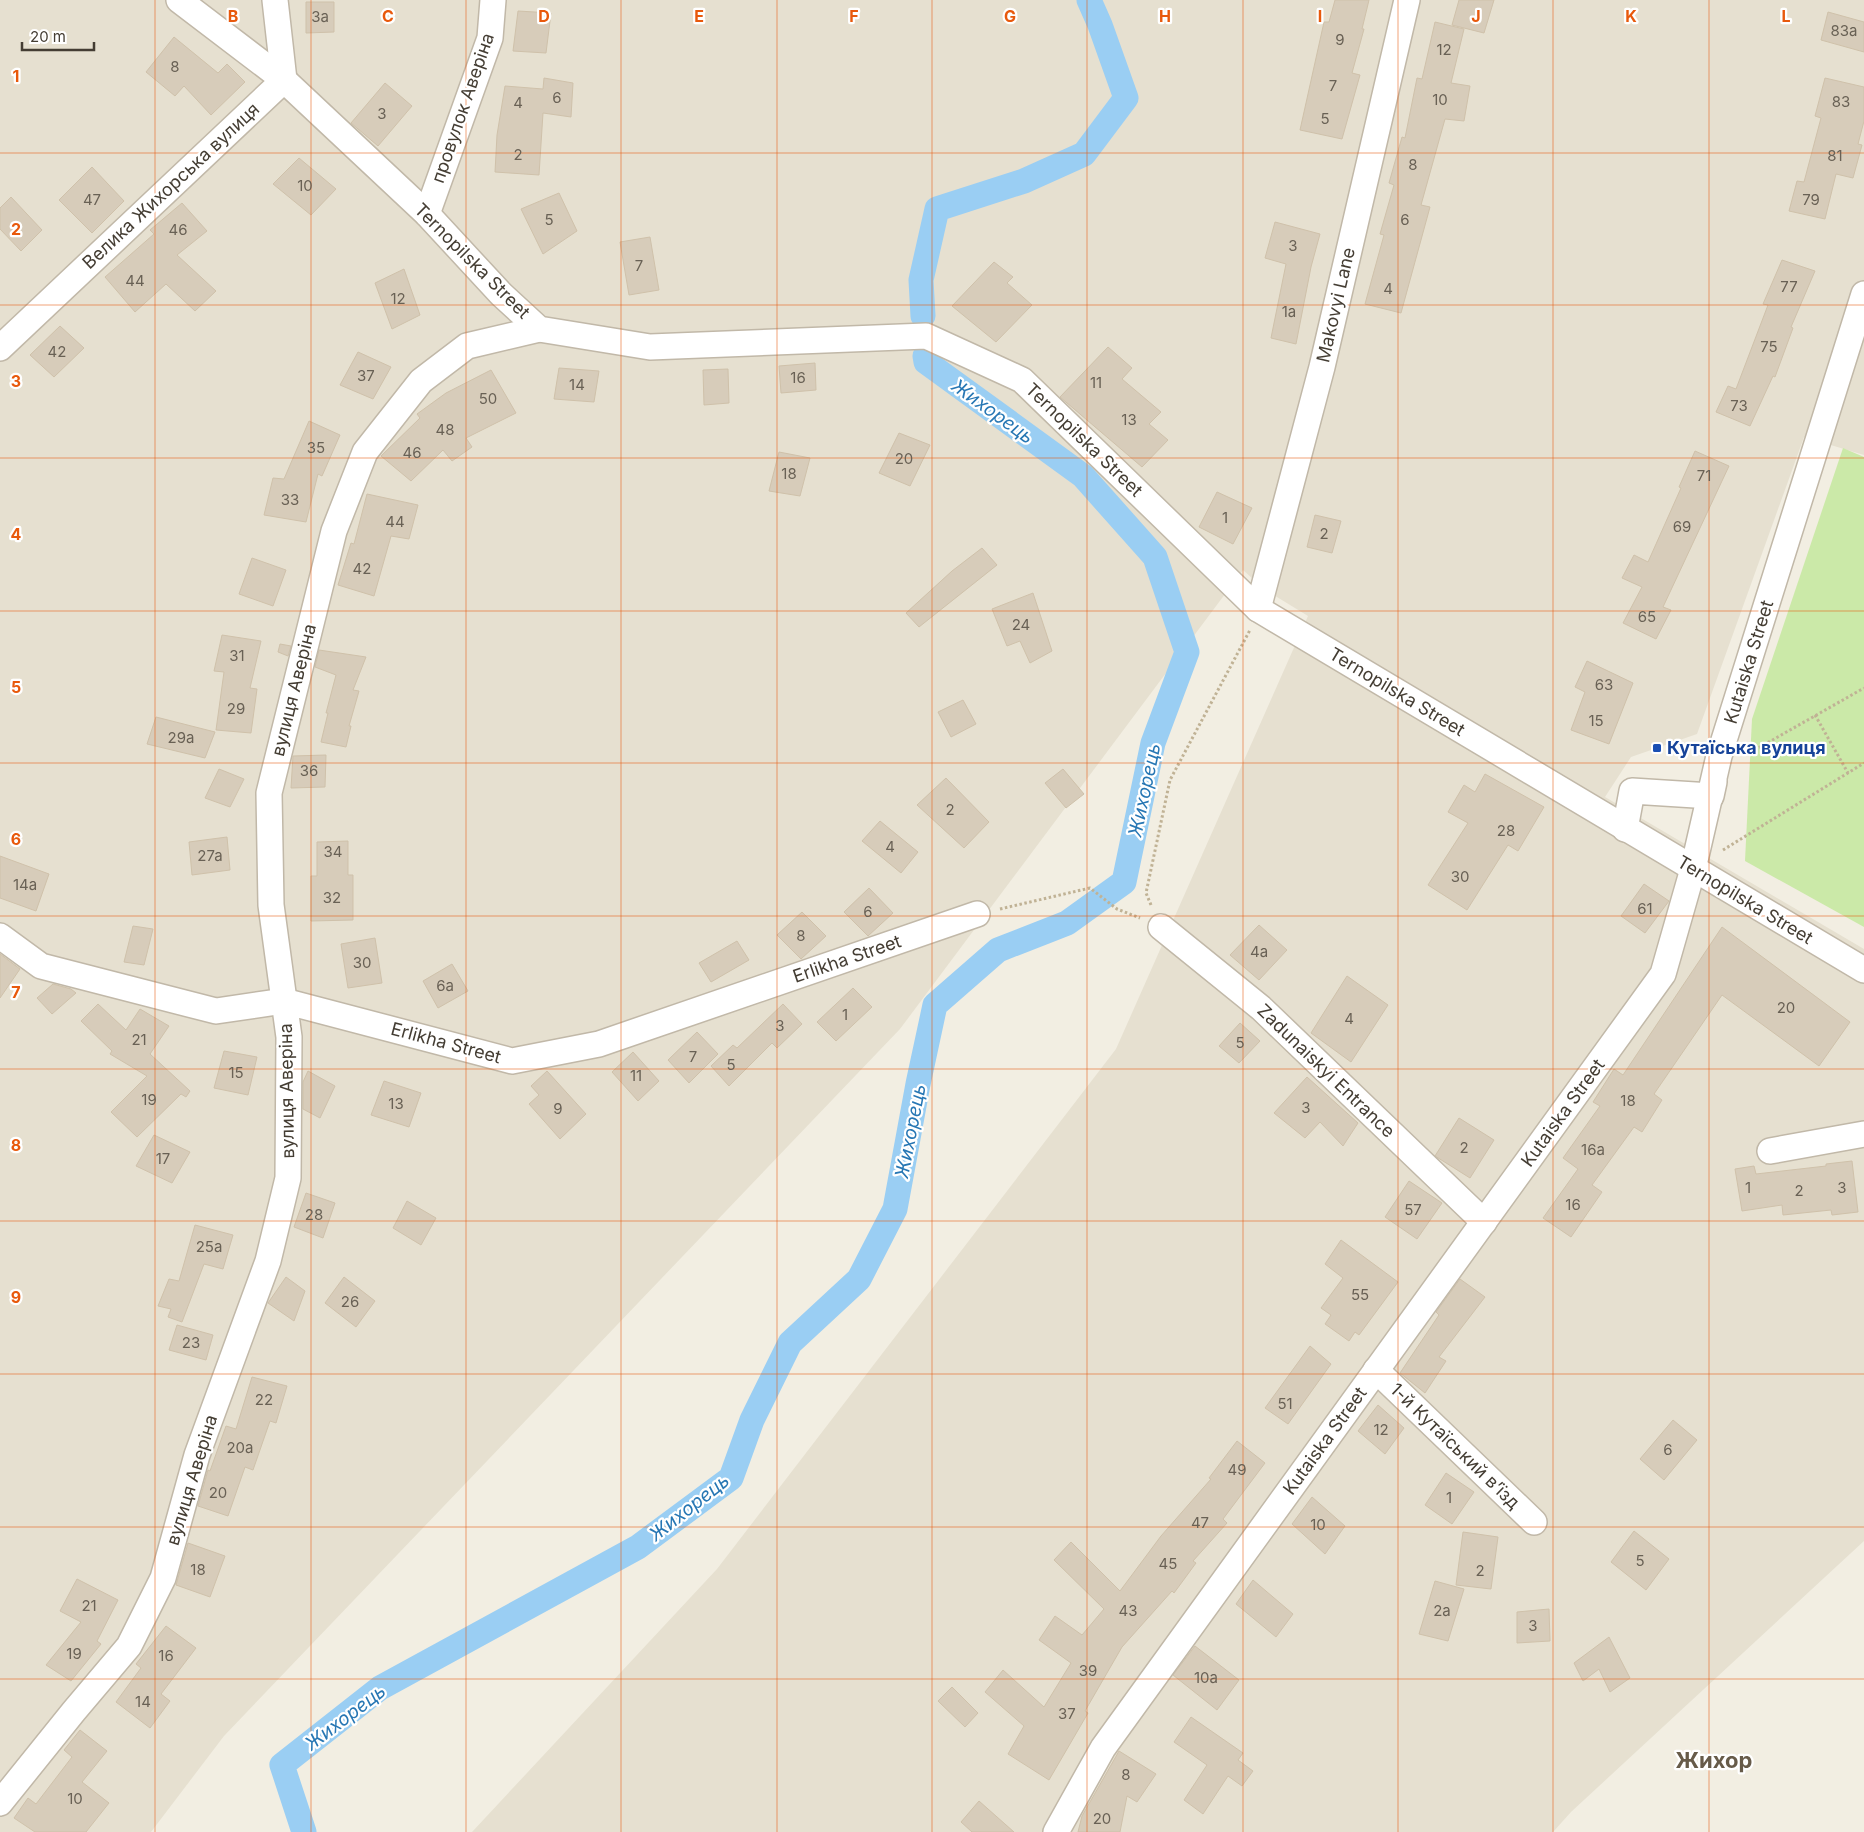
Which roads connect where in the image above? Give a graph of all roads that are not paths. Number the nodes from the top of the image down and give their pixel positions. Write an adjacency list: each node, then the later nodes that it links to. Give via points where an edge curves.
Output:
1 (179, 0): 5 (street, Ternopilska Street)
2 (275, 0): 5 (street)
3 (493, 0): 6 (street, провулок Аверіна, via 490,38)
4 (1407, 0): 10 (street, Makovyi Lane, via 1322,367)
5 (284, 80): 6 (street, Ternopilska Street); 9 (street, Велика Жихорська вулиця)
6 (427, 214): 8 (street, Ternopilska Street, via 501,294)
7 (1864, 294): 11 (street, Kutaiska Street)
8 (539, 329): 10 (street, Ternopilska Street, via 650,347 926,336 1022,380); 18 (street, вулиця Аверіна, via 466,346 420,381 365,452 334,531 269,793 272,905)
9 (0, 348)
10 (1258, 609): 12 (street, Ternopilska Street)
11 (1715, 772): 12 (street, via 1711,796 1632,791); 13 (street, Kutaiska Street)
12 (1625, 829): 13 (street, Ternopilska Street)
13 (1693, 869): 17 (street, Ternopilska Street); 21 (street, Kutaiska Street, via 1663,974)
14 (977, 914): 18 (street, Erlikha Street, via 599,1044 512,1061)
15 (1161, 927): 21 (street, Zadunaiskyi Entrance, via 1262,1008)
16 (0, 936): 18 (street, Erlikha Street, via 42,966 216,1011)
17 (1864, 970)
18 (284, 1001): 24 (street, вулиця Аверіна, via 289,1037 288,1178 268,1261 197,1454 163,1578 129,1646)
19 (1864, 1134): 20 (street)
20 (1770, 1150)
21 (1484, 1222): 22 (street, Kutaiska Street)
22 (1376, 1370): 23 (street, 1-й Кутаїський в’їзд); 25 (street, Kutaiska Street, via 1104,1748)
23 (1534, 1522)
24 (0, 1804)
25 (1056, 1832)

